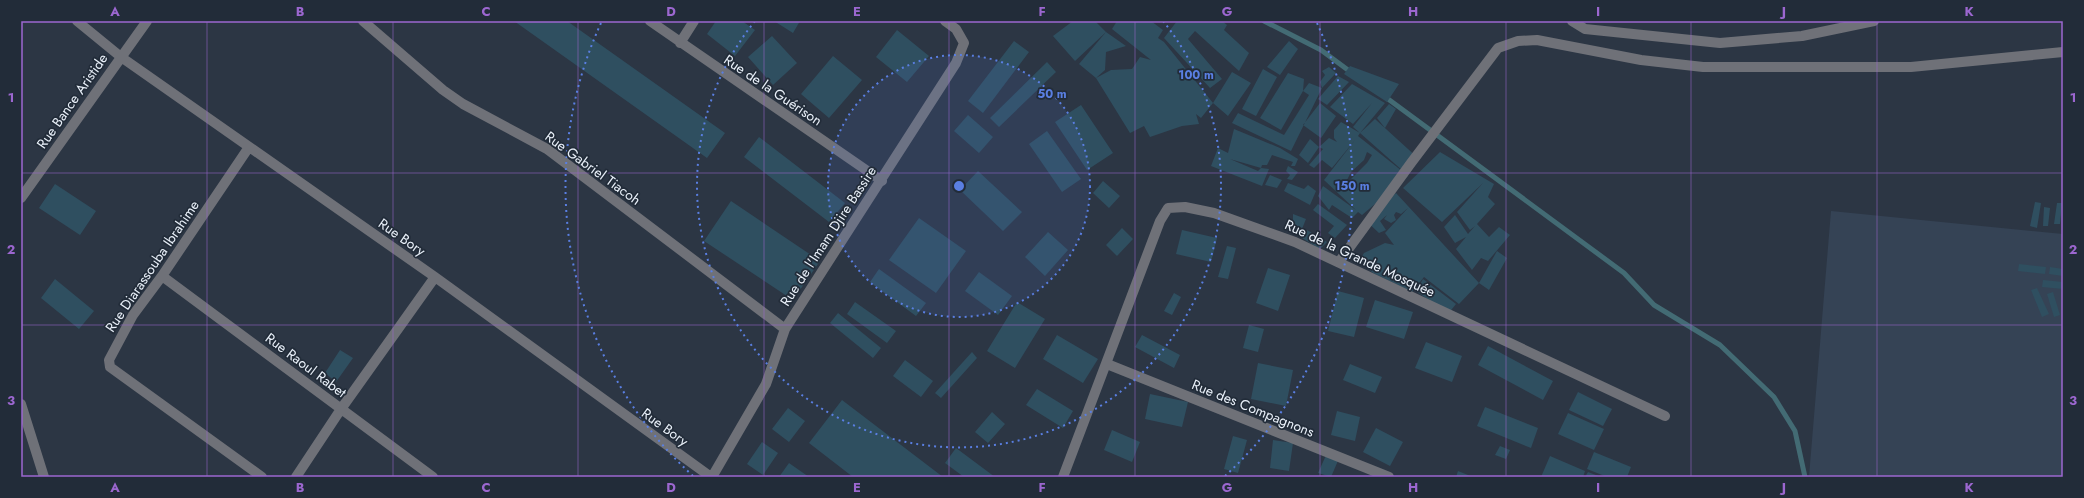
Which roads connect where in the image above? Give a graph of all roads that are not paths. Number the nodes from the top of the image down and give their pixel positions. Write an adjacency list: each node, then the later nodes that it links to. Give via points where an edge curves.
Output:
1 (77, 21): 11 (street, Rue Bory)
2 (147, 21): 11 (street, Rue Bance Aristide)
3 (362, 21): 18 (street, Rue Gabriel Tiacoh, via 443,90 463,104 547,149)
4 (650, 21): 9 (street, Rue de la Guérison)
5 (694, 21): 9 (street)
6 (945, 21): 13 (street, Rue de l'Imam Djire Bassire, via 956,29 964,43 956,63)
7 (1572, 21): 8 (street, via 1585,29 1720,43 1802,36)
8 (1874, 21)
9 (680, 43): 13 (street, Rue de la Guérison)
10 (2063, 52): 15 (street, via 1911,67 1703,67 1642,60 1537,40 1518,41 1498,48)
11 (121, 57): 12 (street, Rue Bory); 14 (street, Rue Bance Aristide)
12 (249, 147): 16 (street, Rue Diarassouba Ibrahime); 17 (street, Rue Bory)
13 (882, 181): 18 (street, Rue de l'Imam Djire Bassire, via 829,258)
14 (21, 198)
15 (1339, 262): 19 (street, Rue de la Grande Mosquée, via 1295,242 1214,213 1185,207 1168,208 1160,221); 22 (street, Rue de la Grande Mosquée)
16 (162, 276): 21 (street, Rue Raoul Rabet); 24 (street, Rue Diarassouba Ibrahime, via 133,315 110,356 110,367)
17 (435, 277): 21 (street); 27 (street, Rue Bory)
18 (785, 329): 27 (street, Rue de l'Imam Djire Bassire, via 766,384)
19 (1107, 364): 28 (street, Rue de la Grande Mosquée); 29 (street, Rue des Compagnons)
20 (21, 404): 23 (street)
21 (341, 409): 25 (street); 26 (street, Rue Raoul Rabet)
22 (1664, 416)
23 (44, 477)
24 (262, 477)
25 (296, 477)
26 (433, 477)
27 (711, 477)
28 (1063, 477)
29 (1389, 477)

